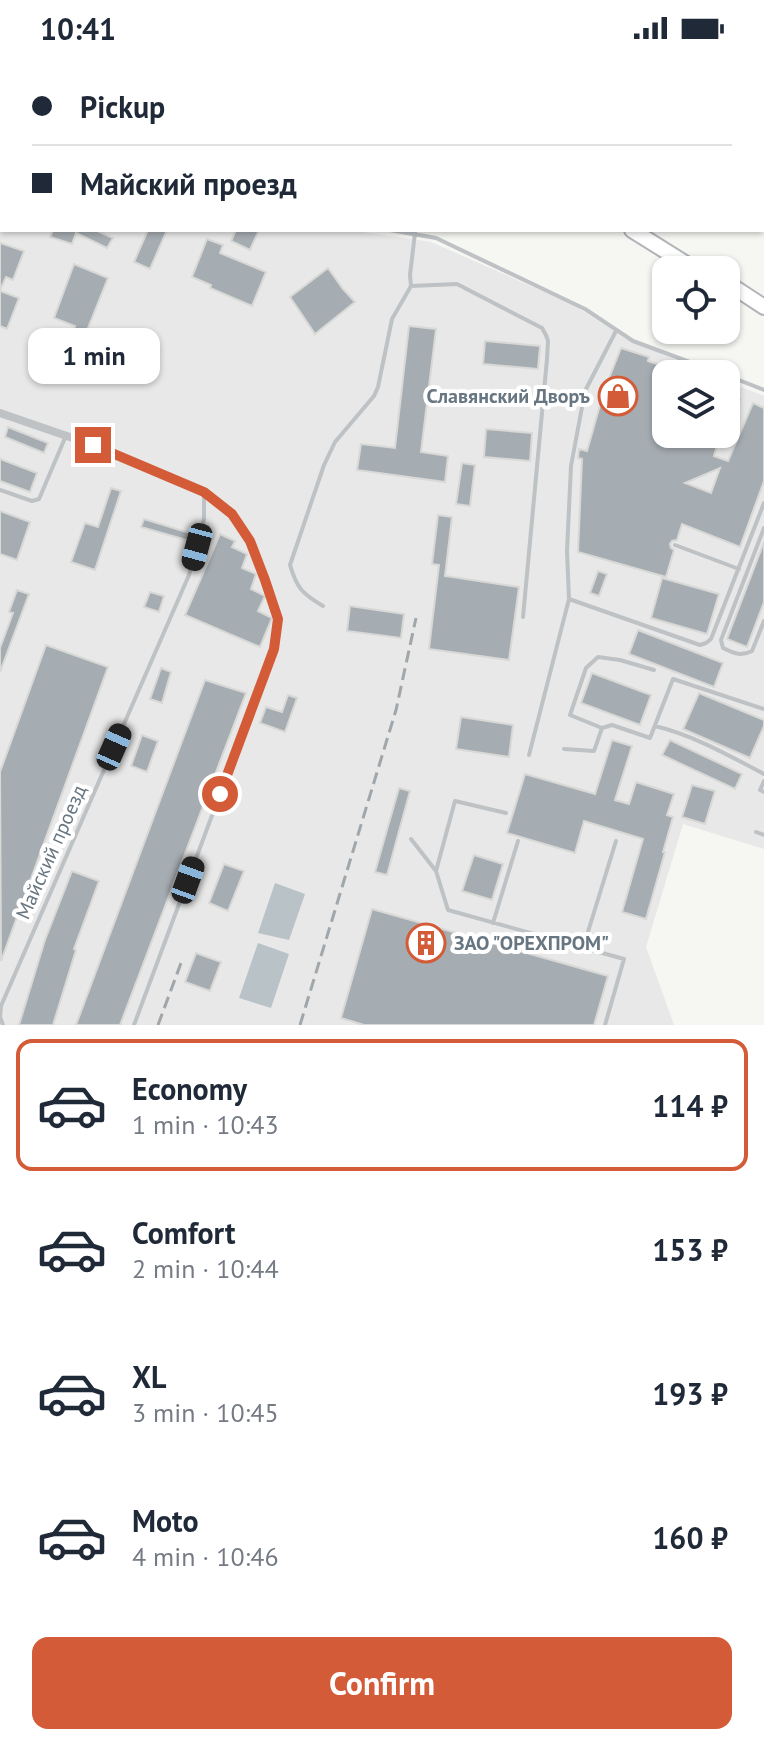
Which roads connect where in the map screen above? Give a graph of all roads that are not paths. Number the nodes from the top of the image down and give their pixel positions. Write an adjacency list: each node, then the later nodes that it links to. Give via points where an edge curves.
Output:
1 (407, 232): 4 (lane)
2 (635, 232): 5 (highway)
3 (648, 232): 6 (highway)
4 (415, 233): 7 (lane); 12 (lane, via 570,301)
5 (674, 256)
6 (685, 256)
7 (411, 286): 25 (lane, via 392,319 378,387 335,442 290,565 302,593); 26 (lane, via 457,284 542,328 546,335)
8 (740, 291): 10 (highway)
9 (740, 298): 11 (highway)
10 (764, 307)
11 (764, 313)
12 (616, 331): 13 (lane); 24 (lane, via 585,391 571,466)
13 (684, 360)
14 (740, 381): 15 (lane)
15 (764, 390)
16 (0, 413): 17 (street)
17 (66, 436): 18 (lane, via 39,499); 19 (street)
18 (0, 490)
19 (204, 492): 46 (lane, Майский проезд, via 204,519 189,575); 48 (lane, via 232,514 250,541 278,619 274,649)
20 (764, 503): 23 (lane)
21 (764, 528): 27 (lane, via 721,640 723,648 744,655 752,651)
22 (675, 545): 23 (lane)
23 (739, 569): 24 (lane, via 711,639 700,645)
24 (569, 599): 33 (lane)
25 (323, 606)
26 (523, 617)
27 (764, 621)
28 (654, 670): 31 (lane, via 598,657 586,668 570,715)
29 (764, 709): 30 (lane, via 673,679)
30 (655, 726): 31 (lane, via 650,738 612,725); 34 (lane)
31 (602, 728): 32 (lane, via 594,751)
32 (564, 749)
33 (529, 755)
34 (764, 774)
35 (764, 781): 36 (lane)
36 (764, 792)
37 (506, 813): 43 (lane, via 455,801)
38 (756, 832): 39 (lane)
39 (764, 835)
40 (411, 839): 43 (lane)
41 (518, 841): 44 (lane)
42 (616, 841): 45 (lane)
43 (436, 871): 44 (lane, via 448,910)
44 (493, 923): 45 (lane)
45 (583, 948): 49 (lane, via 624,959)
46 (0, 1006): 47 (lane, Майский проезд)
47 (3, 1025)
48 (134, 1025)
49 (605, 1025)

